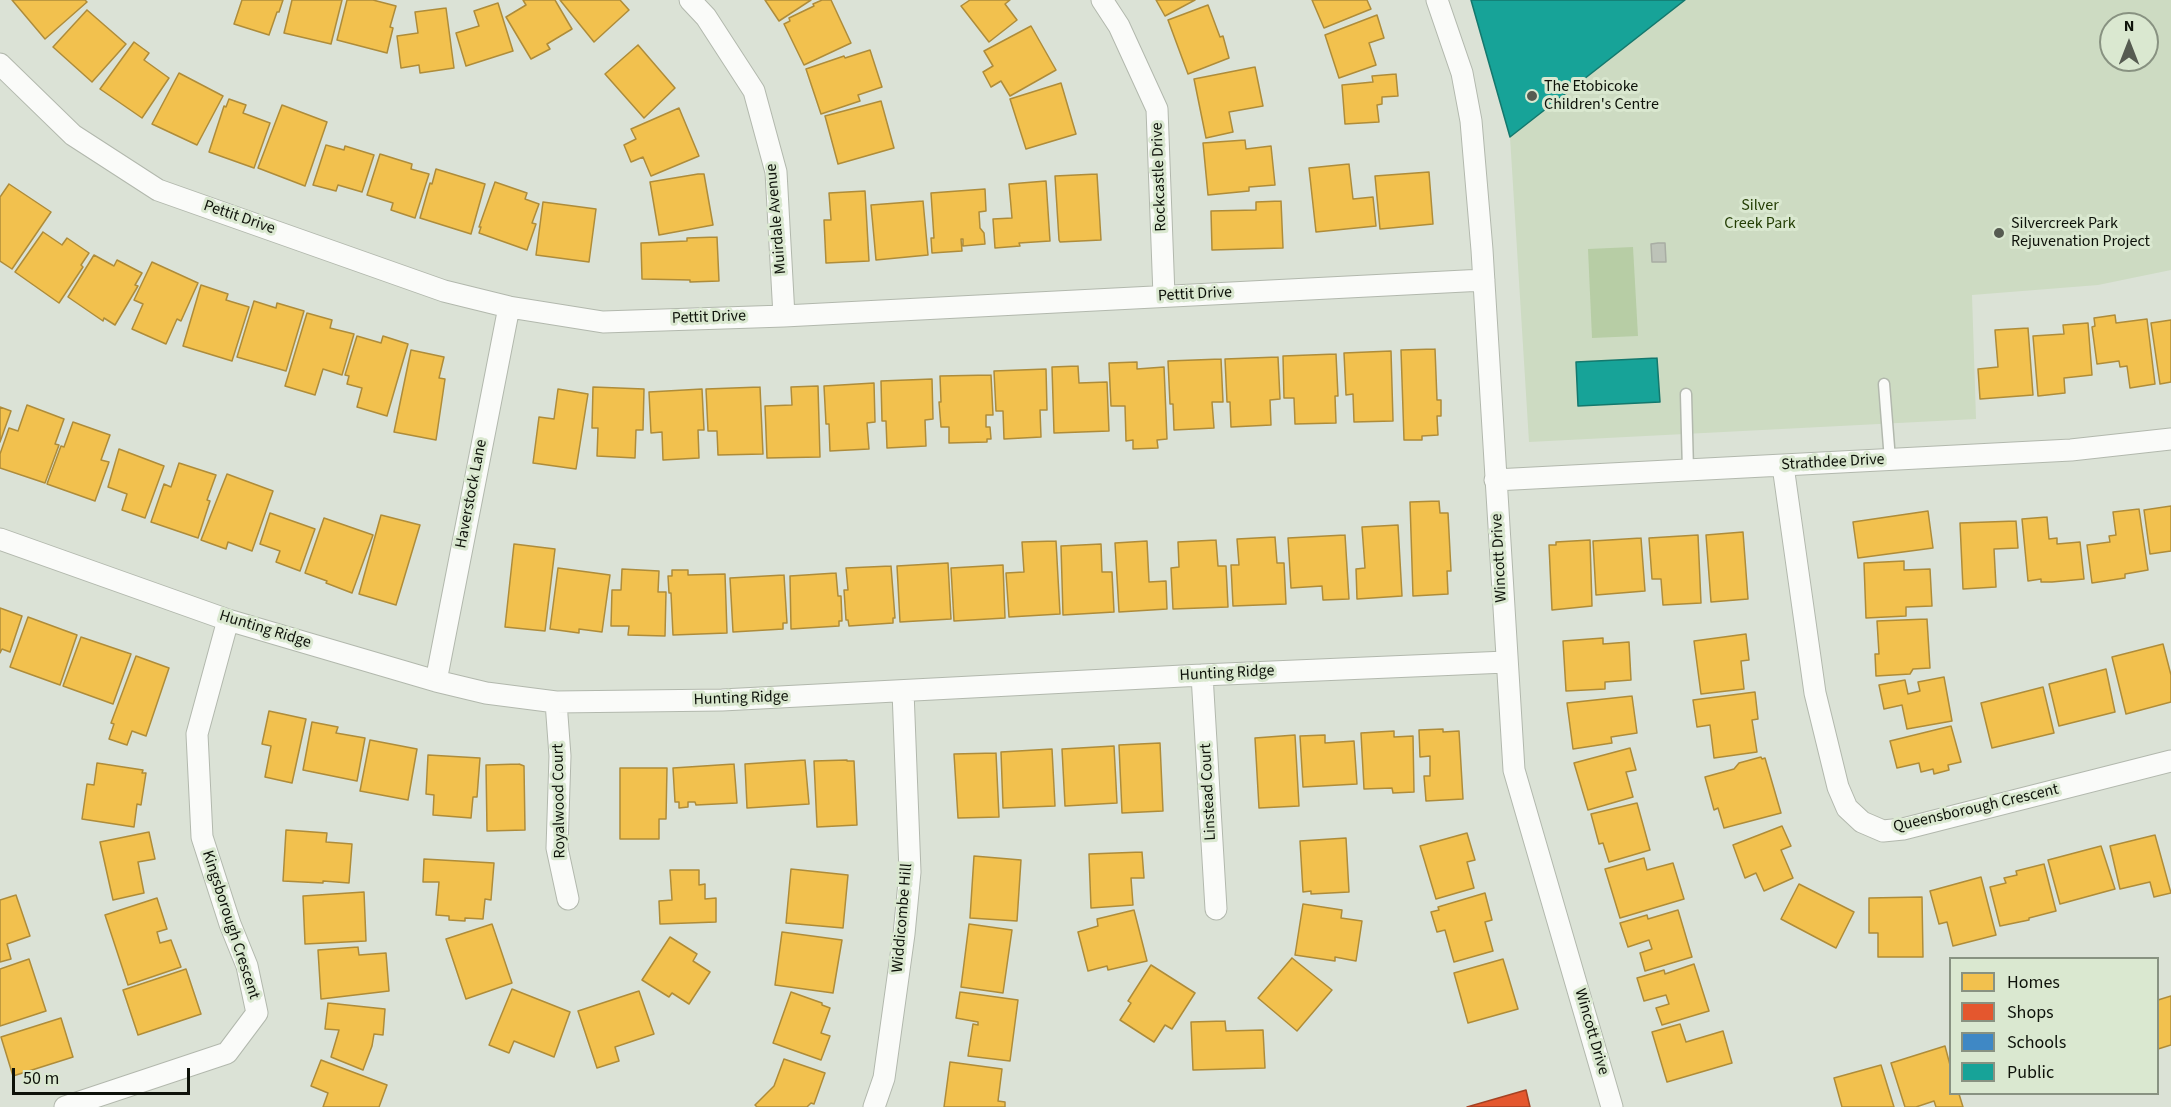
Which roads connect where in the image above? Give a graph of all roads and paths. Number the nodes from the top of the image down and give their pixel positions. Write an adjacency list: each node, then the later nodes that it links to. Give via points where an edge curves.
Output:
1 (690, 0): 8 (street, Muirdale Avenue, via 706,17 754,91 776,172)
2 (1102, 0): 6 (street, Rockcastle Drive, via 1119,26 1157,109)
3 (1437, 0): 5 (street, Wincott Drive, via 1462,73 1471,121)
4 (0, 64): 7 (street, Pettit Drive, via 73,135 158,190 444,291)
5 (1484, 280): 6 (street, Pettit Drive); 15 (street, Wincott Drive)
6 (1164, 296): 8 (street, Pettit Drive)
7 (509, 307): 8 (street, Pettit Drive, via 603,322); 20 (street, Haverstock Lane)
8 (784, 316)
9 (1884, 384): 12 (lane)
10 (1686, 394): 14 (lane)
11 (2171, 439): 12 (street, Strathdee Drive, via 2071,450)
12 (1890, 460): 13 (street, Strathdee Drive)
13 (1783, 466): 14 (street, Strathdee Drive); 23 (street, Queensborough Crescent, via 1815,693 1838,787 1846,808 1862,822 1883,831 1903,830)
14 (1688, 471): 15 (street, Strathdee Drive)
15 (1495, 480): 18 (street, Wincott Drive)
16 (0, 539): 17 (street, Hunting Ridge)
17 (228, 620): 20 (street, Hunting Ridge); 26 (street, Kingsborough Crescent, via 197,734 202,837 247,966 258,1013 227,1053)
18 (1506, 662): 19 (street, Hunting Ridge); 28 (street, Wincott Drive, via 1514,770)
19 (1202, 675): 21 (street, Hunting Ridge); 25 (street, Linstead Court)
20 (436, 681): 22 (street, Hunting Ridge, via 486,693)
21 (903, 691): 22 (street, Hunting Ridge, via 722,700); 27 (street, Widdicombe Hill, via 910,872 884,1078)
22 (556, 702): 24 (street, Royalwood Court, via 560,756 557,848)
23 (2171, 761)
24 (568, 899)
25 (1216, 909)
26 (65, 1107)
27 (874, 1107)
28 (1612, 1107)

